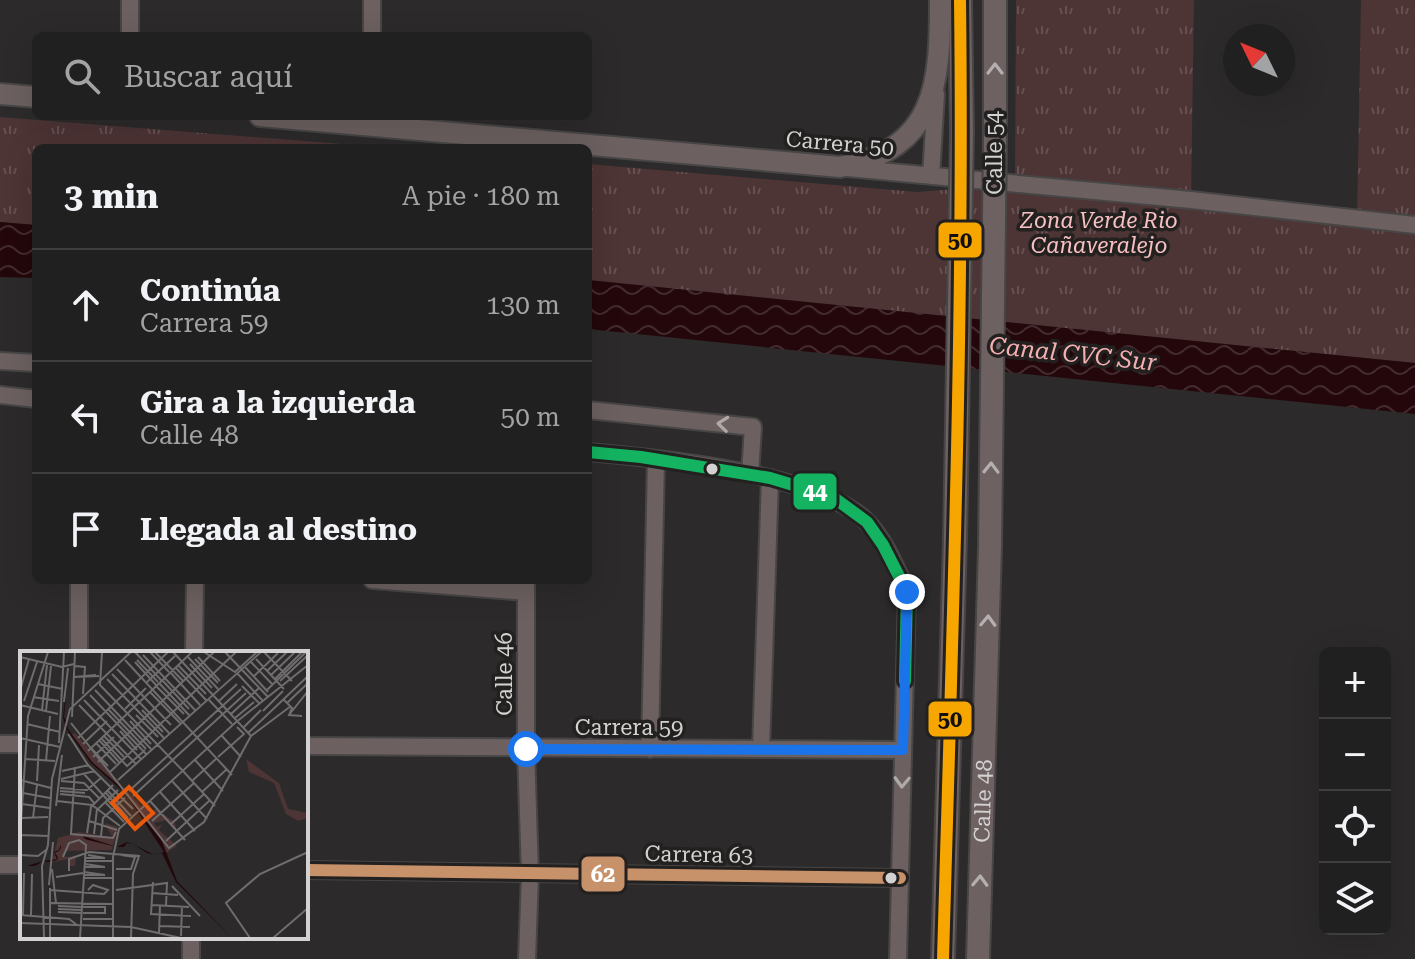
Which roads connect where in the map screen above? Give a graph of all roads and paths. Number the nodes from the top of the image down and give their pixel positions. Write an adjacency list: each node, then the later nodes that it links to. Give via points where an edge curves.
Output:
1 (130, 0): 6 (street)
2 (372, 0): 7 (street)
3 (940, 0): 8 (street)
4 (960, 0): 25 (main road, Calle 54, bridge)
5 (995, 0): 26 (main road, Calle 54, one-way to 5, bridge)
6 (130, 32)
7 (372, 32)
8 (937, 78): 13 (street, via 931,100 906,137 886,152); 14 (street)
9 (0, 94): 10 (street)
10 (32, 97)
11 (348, 120): 12 (street, Carrera 50)
12 (370, 121): 13 (street, Carrera 50)
13 (840, 167): 14 (street, Carrera 50)
14 (931, 176): 15 (street, Carrera 50)
15 (1415, 225)
16 (0, 361): 17 (street)
17 (32, 363)
18 (0, 395): 19 (street)
19 (32, 399)
20 (592, 410): 23 (street, one-way to 20, via 753,427)
21 (592, 452): 22 (street)
22 (656, 459): 23 (street); 35 (street)
23 (750, 474): 24 (street)
24 (770, 478): 36 (street); 37 (street, via 833,497 867,522 907,592)
25 (955, 540): 43 (main road, Calle 48)
26 (990, 546): 44 (main road, Calle 48, one-way to 26)
27 (79, 584): 31 (street)
28 (195, 584): 32 (street)
29 (475, 584): 30 (street)
30 (526, 586): 34 (street, Calle 46)
31 (79, 651)
32 (194, 651)
33 (308, 746): 34 (street, Carrera 59)
34 (526, 749): 35 (street, Carrera 59); 39 (street, Calle 46)
35 (650, 749): 36 (street, Carrera 59)
36 (761, 749): 37 (street, Carrera 59)
37 (903, 750): 40 (street, one-way to 40)
38 (308, 870): 39 (street, Carrera 63)
39 (530, 875): 40 (street, Carrera 63); 41 (street, Calle 46)
40 (900, 878): 42 (street)
41 (527, 959)
42 (898, 959)
43 (943, 959)
44 (978, 959)

